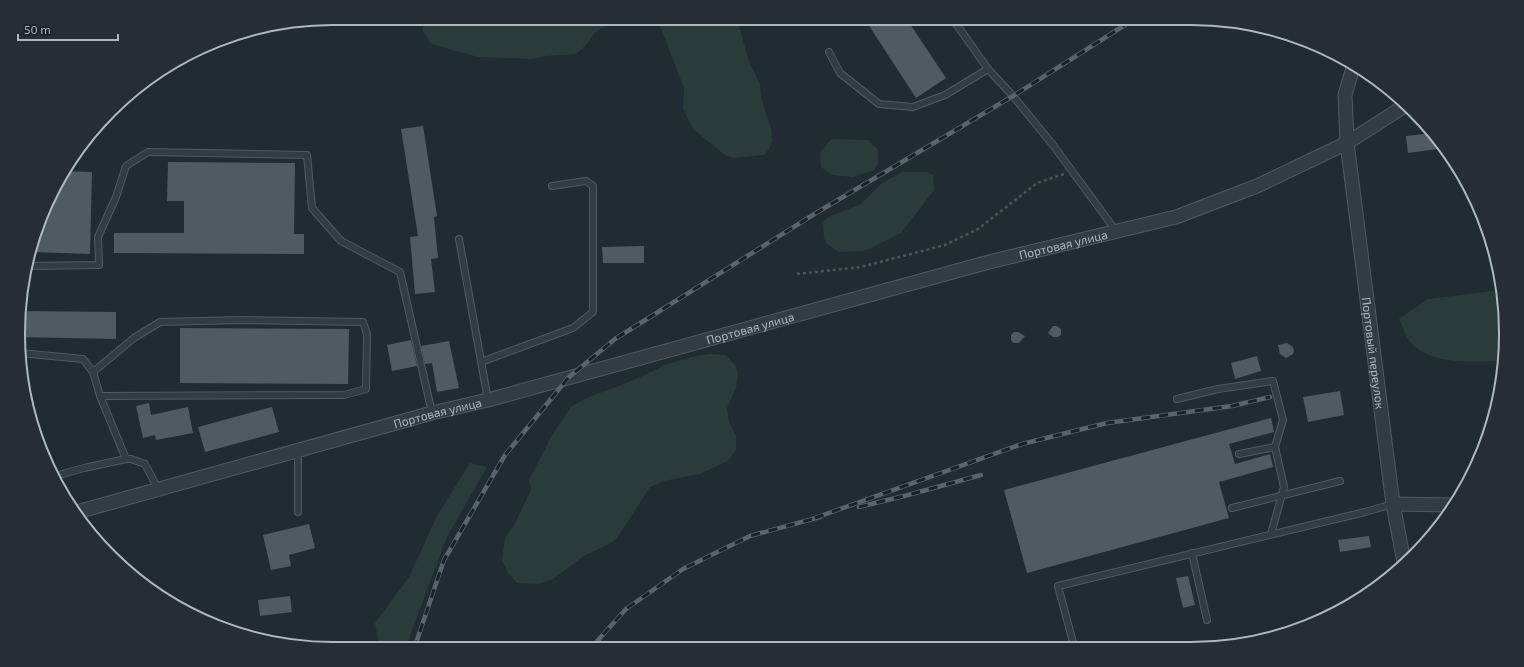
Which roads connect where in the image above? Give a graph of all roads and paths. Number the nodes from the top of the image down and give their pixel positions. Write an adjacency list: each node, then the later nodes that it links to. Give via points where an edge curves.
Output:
1 (957, 25): 3 (lane)
2 (829, 52): 3 (lane, via 840,73 879,104 913,107 945,95)
3 (988, 69): 7 (lane, via 1013,96)
4 (1352, 71): 6 (street, Портовый переулок, via 1345,95)
5 (1401, 108): 6 (street, Портовая улица)
6 (1347, 143): 9 (street, Портовая улица, via 1257,186 1176,216); 28 (street, Портовый переулок)
7 (1072, 171): 9 (lane); 12 (path, via 1037,183 978,229 945,245 861,267)
8 (552, 186): 14 (lane, via 586,181 593,186 593,312 572,328)
9 (1116, 231): 18 (street, Портовая улица, via 989,262)
10 (459, 239): 14 (lane)
11 (33, 266): 19 (lane, via 99,265 98,237 116,197 126,166 148,152 307,155 312,208 342,241 400,272)
12 (797, 274)
13 (26, 354): 15 (lane, via 83,359)
14 (481, 362): 18 (lane)
15 (93, 372): 16 (lane); 16 (lane, via 134,338 160,322 363,322 367,334 366,389 344,396)
16 (100, 396): 23 (lane)
17 (1177, 399): 20 (lane, via 1218,389 1272,381 1283,420)
18 (488, 400): 19 (street, Портовая улица)
19 (432, 413): 21 (street, Портовая улица)
20 (1275, 447): 22 (lane); 27 (lane, via 1284,487)
21 (298, 452): 26 (street, Портовая улица); 32 (lane)
22 (1239, 454)
23 (126, 459): 24 (lane); 26 (lane, via 146,464)
24 (59, 475)
25 (1340, 481): 27 (lane)
26 (159, 490): 31 (street, Портовая улица)
27 (1282, 496): 30 (lane); 33 (lane)
28 (1393, 504): 29 (street); 33 (lane); 35 (street, Портовый переулок)
29 (1448, 504)
30 (1232, 508)
31 (82, 511)
32 (298, 512)
33 (1271, 534): 34 (lane)
34 (1192, 553): 36 (lane); 37 (lane, via 1058,586)
35 (1403, 557)
36 (1207, 620)
37 (1073, 642)

